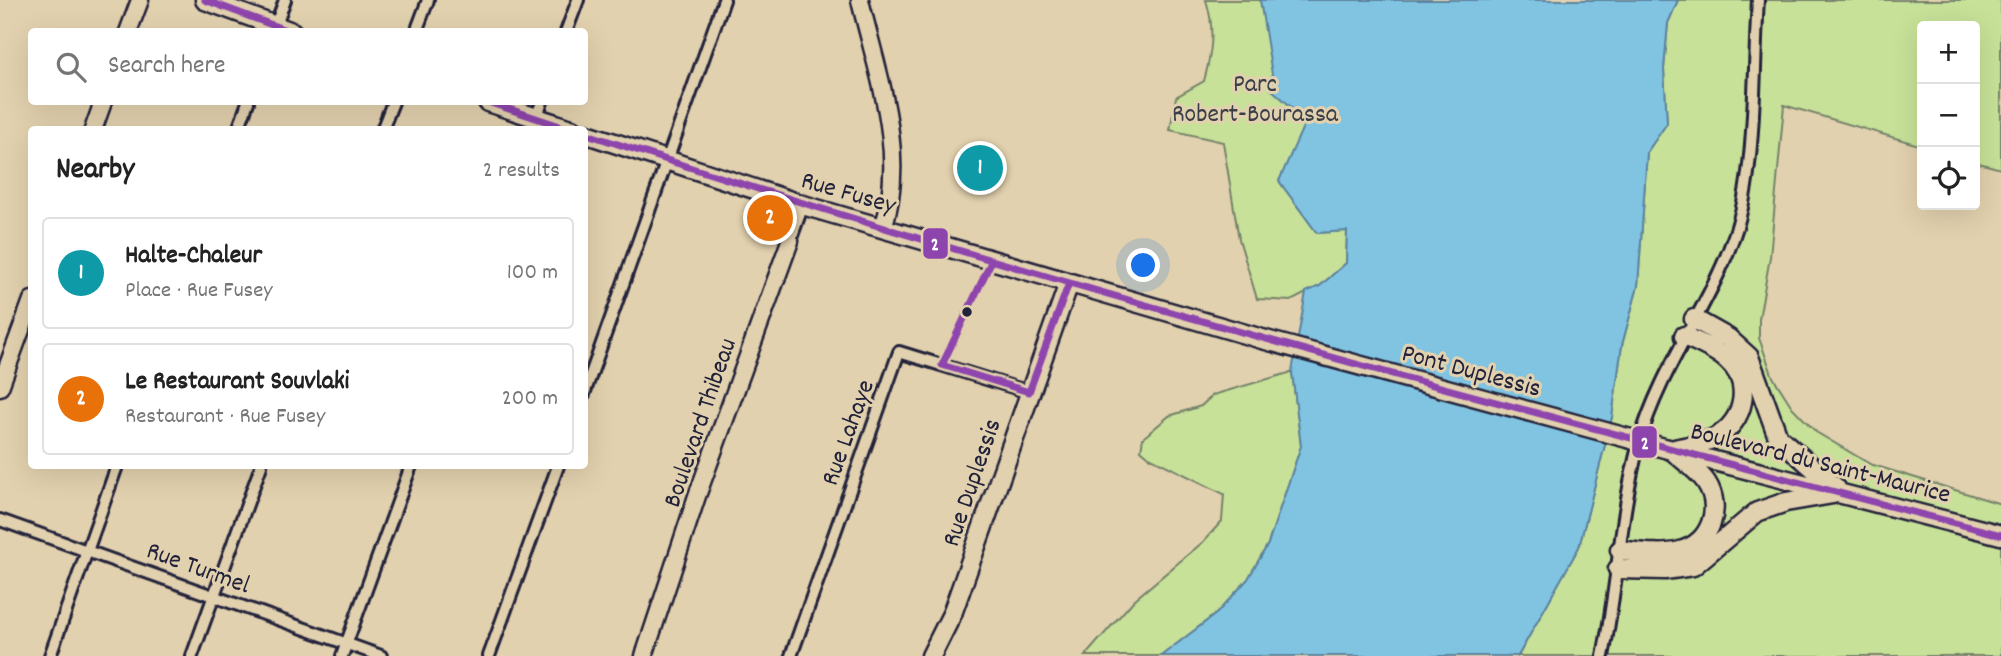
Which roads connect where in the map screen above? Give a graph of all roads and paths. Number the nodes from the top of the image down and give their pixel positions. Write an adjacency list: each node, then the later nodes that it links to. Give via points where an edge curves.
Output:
1 (140, 0): 9 (street)
2 (205, 0): 10 (main road)
3 (285, 0): 11 (street)
4 (428, 0): 12 (street)
5 (578, 0): 13 (street)
6 (724, 0): 24 (street)
7 (860, 0): 26 (street, via 892,154 893,194)
8 (1758, 0): 30 (street, via 1745,194 1730,247)
9 (130, 28)
10 (278, 28)
11 (281, 28)
12 (418, 28)
13 (568, 28)
14 (102, 105): 19 (street)
15 (247, 105): 20 (street)
16 (392, 105): 21 (street)
17 (498, 105): 18 (main road)
18 (537, 116): 22 (main road)
19 (94, 126)
20 (239, 126)
21 (384, 126)
22 (563, 126)
23 (588, 134): 24 (main road, Rue Fusey)
24 (670, 160): 25 (main road, Rue Fusey); 33 (street)
25 (803, 205): 26 (main road, Rue Fusey); 27 (street, Boulevard Thibeau)
26 (883, 228): 28 (main road, Rue Fusey)
27 (790, 241): 54 (street, Boulevard Thibeau)
28 (1069, 283): 32 (main road, Rue Fusey); 35 (main road, Rue Duplessis)
29 (28, 311): 34 (street)
30 (1694, 319): 31 (street); 41 (main road, via 1728,338 1749,357 1778,437)
31 (1684, 336): 36 (main road, via 1728,361 1740,378 1744,398 1734,421 1720,435); 45 (street, via 1656,392 1639,442 1623,512)
32 (1262, 339): 36 (main road, Pont Duplessis, bridge)
33 (588, 383)
34 (0, 387)
35 (1029, 392): 55 (street, Rue Lahaye, via 899,352); 56 (main road, Rue Duplessis, via 952,614)
36 (1670, 450): 41 (main road, Boulevard du Saint-Maurice); 45 (main road, via 1710,489 1714,508 1710,528 1679,552)
37 (116, 469): 44 (street)
38 (260, 469): 47 (street)
39 (410, 469): 48 (street)
40 (557, 469): 53 (street)
41 (1842, 492): 43 (main road, Boulevard du Saint-Maurice); 46 (main road, via 1757,512 1693,566)
42 (0, 520): 44 (street, Rue Turmel)
43 (2001, 535)
44 (87, 550): 47 (street, Rue Turmel); 49 (street)
45 (1620, 550): 46 (street)
46 (1619, 569): 57 (street)
47 (214, 596): 48 (street, Rue Turmel); 50 (street)
48 (346, 643): 51 (street); 52 (street, Rue Turmel)
49 (50, 656)
50 (192, 656)
51 (342, 656)
52 (381, 656)
53 (489, 656)
54 (644, 656)
55 (791, 656)
56 (931, 656)
57 (1603, 656)

